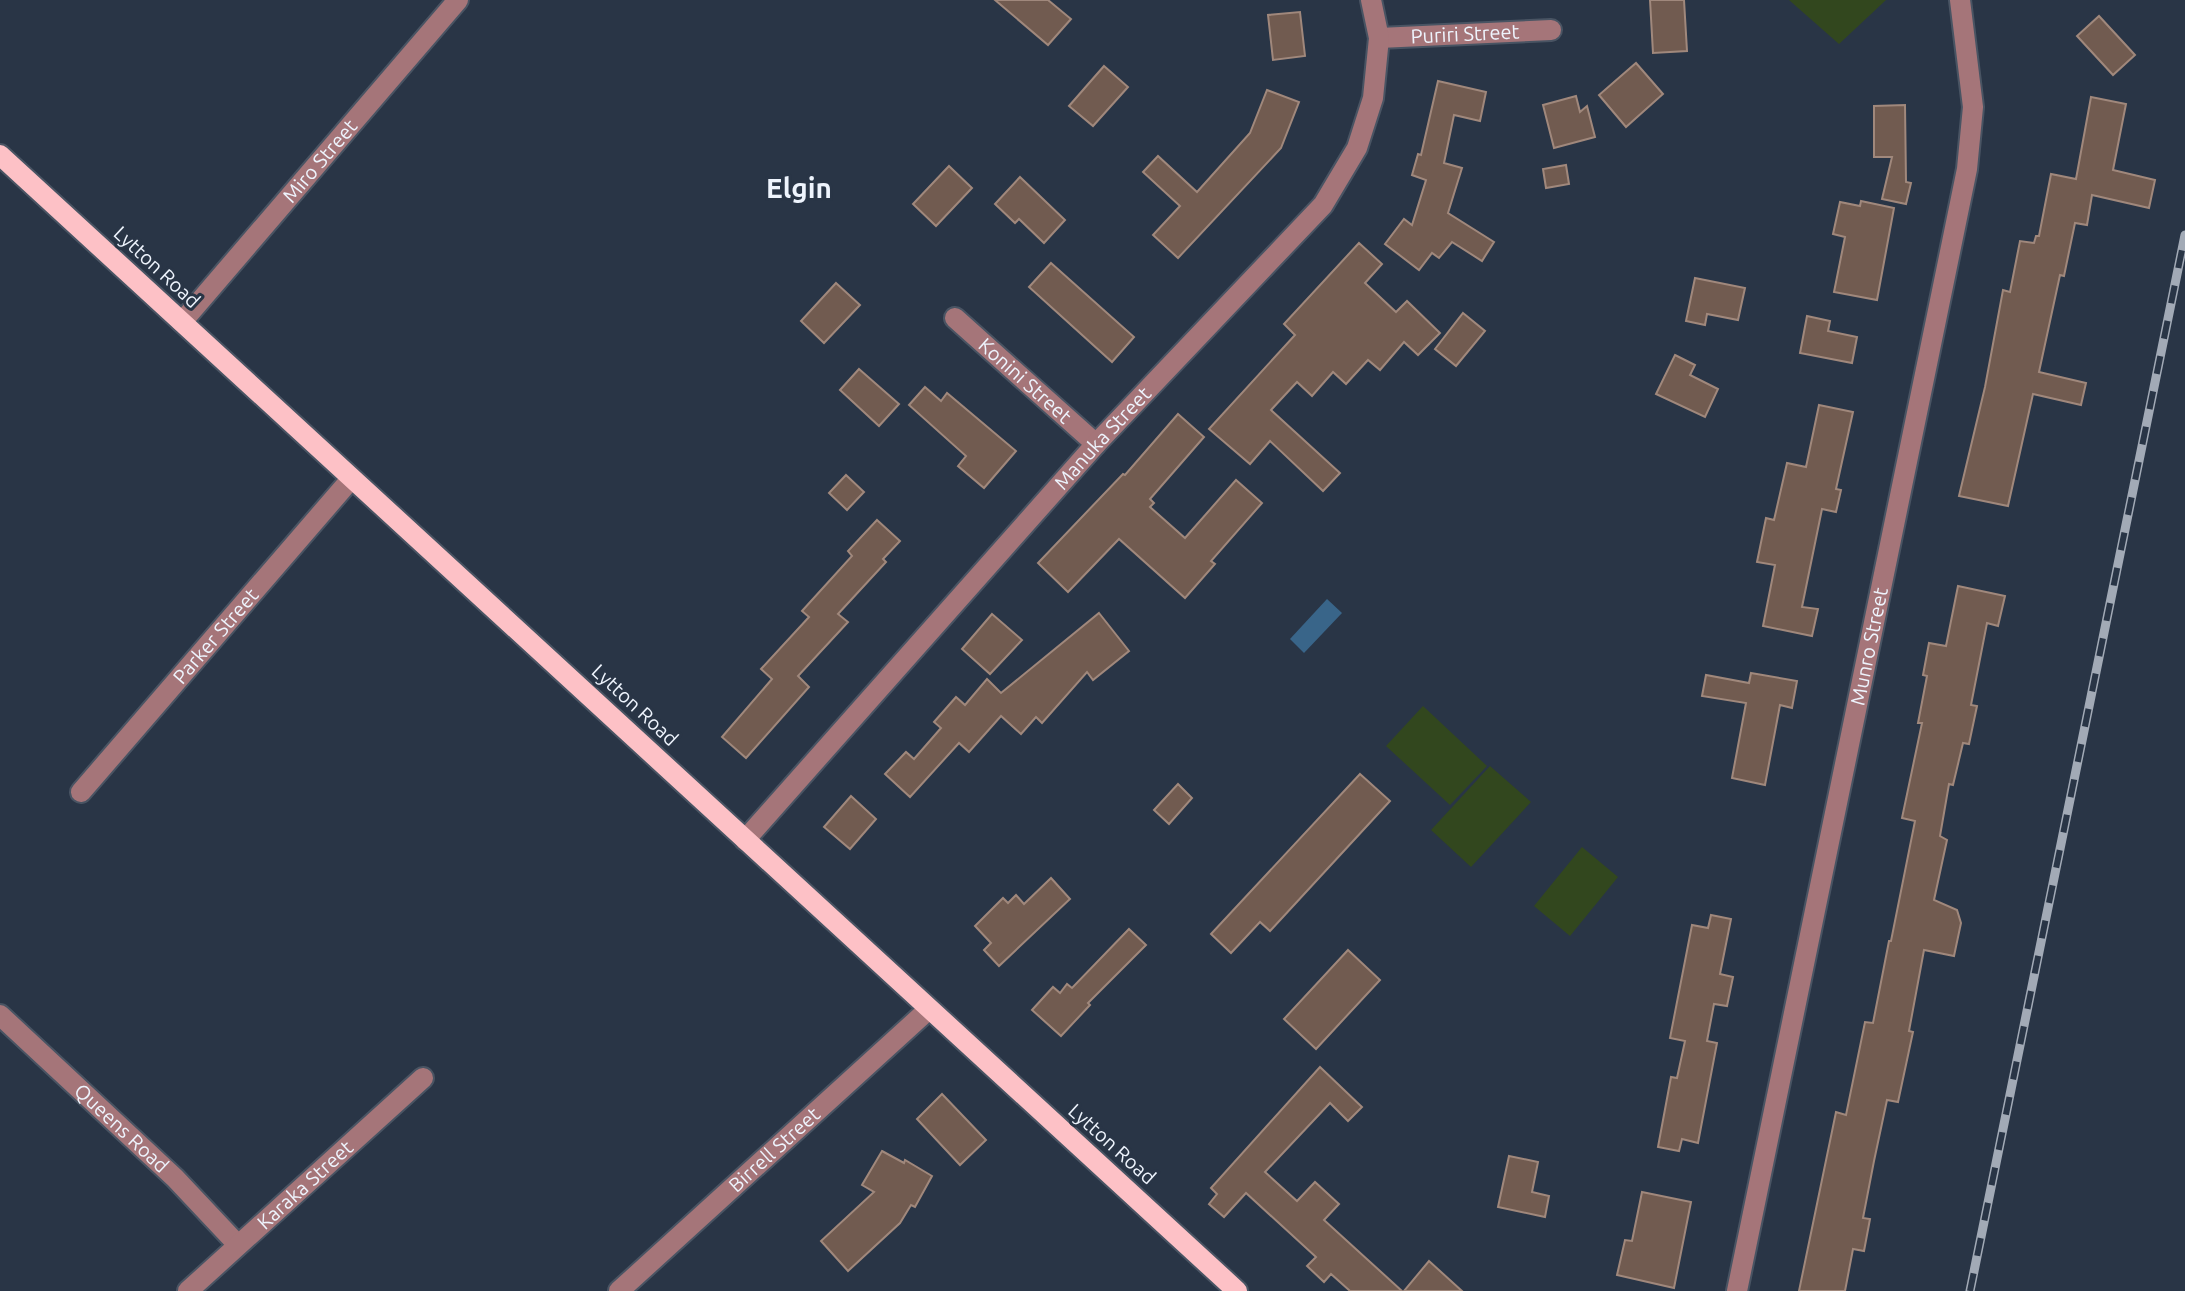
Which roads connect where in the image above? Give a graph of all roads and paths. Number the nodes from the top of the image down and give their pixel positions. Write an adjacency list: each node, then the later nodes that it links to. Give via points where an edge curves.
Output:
1 (458, 0): 8 (street, Miro Street)
2 (1371, 0): 5 (street, Manuka Street)
3 (1960, 0): 20 (street, Munro Street, via 1973,107 1967,169)
4 (1551, 30): 5 (street, Puriri Street)
5 (1379, 38): 9 (street, Manuka Street, via 1373,98 1357,148 1323,205)
6 (0, 155): 8 (main road, Lytton Road)
7 (955, 318): 9 (street, Konini Street)
8 (182, 322): 10 (main road, Lytton Road)
9 (1096, 444): 12 (street, Manuka Street)
10 (351, 479): 11 (street, Parker Street); 12 (main road, Lytton Road)
11 (81, 792)
12 (745, 840): 13 (main road, Lytton Road)
13 (929, 1009): 18 (street, Birrell Street); 19 (main road, Lytton Road)
14 (0, 1015): 16 (street, Queens Road, via 175,1178)
15 (423, 1078): 16 (street, Karaka Street)
16 (238, 1245): 17 (street, Karaka Street)
17 (188, 1291)
18 (619, 1291)
19 (1237, 1291)
20 (1737, 1291)

